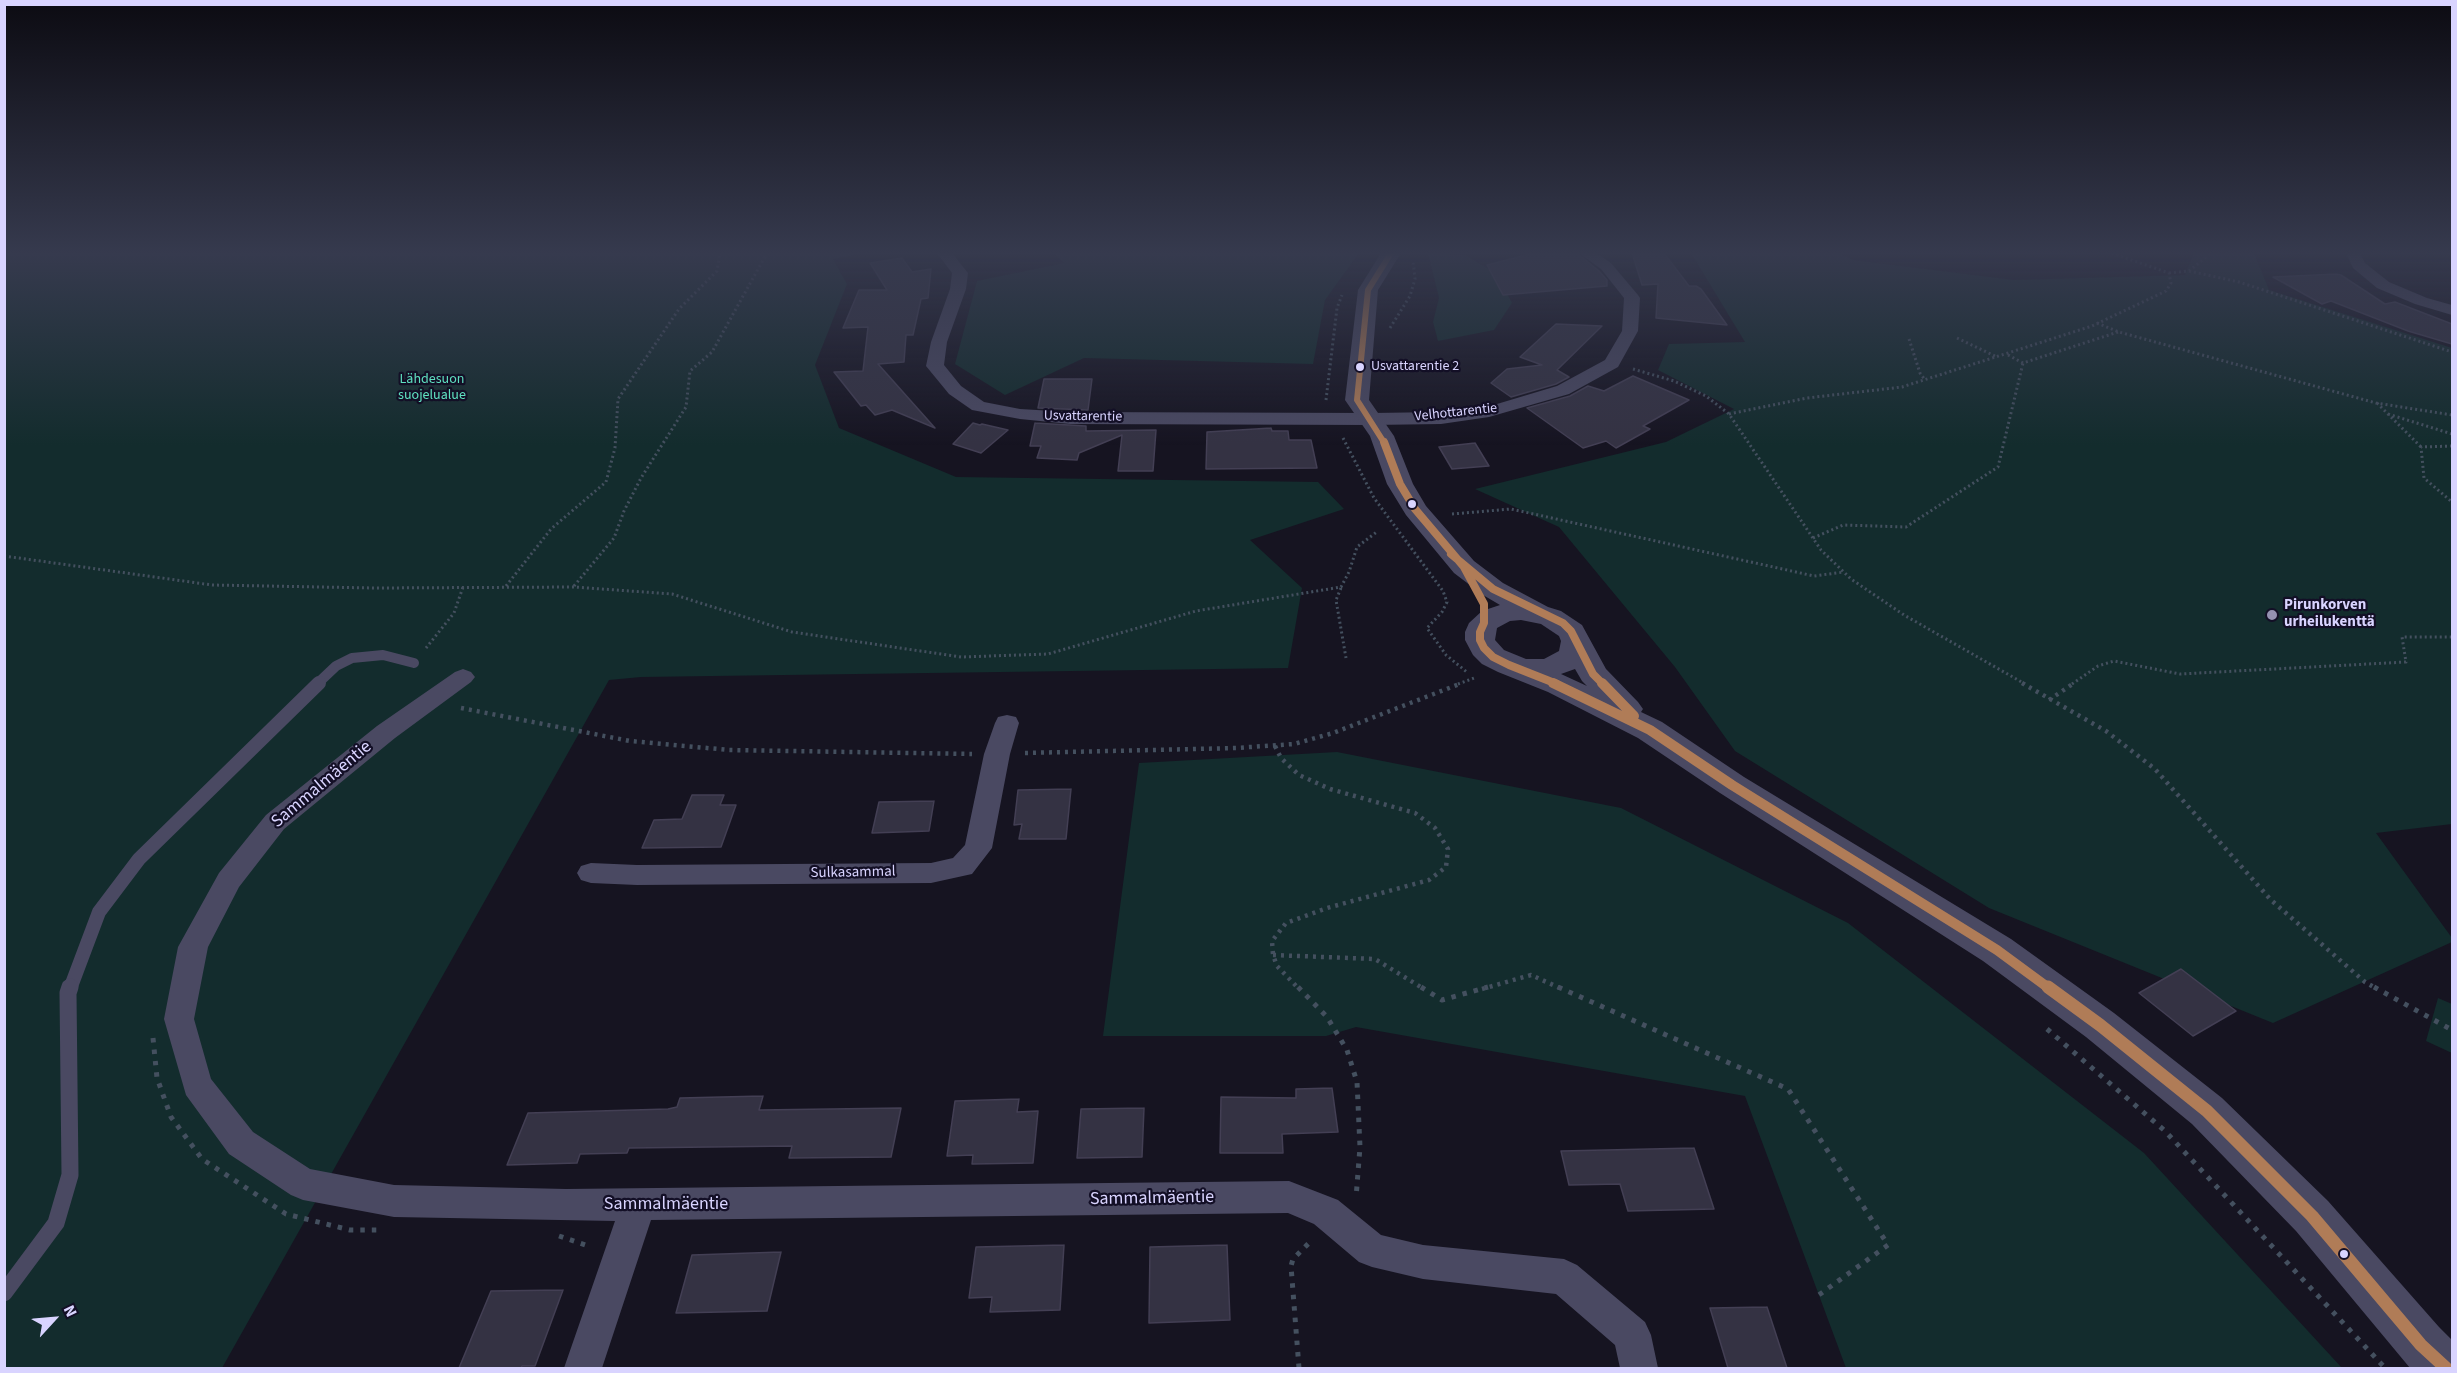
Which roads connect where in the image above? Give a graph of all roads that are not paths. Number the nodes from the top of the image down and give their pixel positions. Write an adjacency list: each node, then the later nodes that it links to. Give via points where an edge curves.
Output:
1 (948, 317): 4 (street, Usvattarentie, via 935,366 955,390 978,406 1070,418)
2 (1365, 317): 4 (street, via 1357,400)
3 (1631, 317): 4 (street, Velhottarentie, via 1630,331 1612,363 1563,390 1489,412 1441,418)
4 (1372, 419): 5 (street, via 1414,509)
5 (1464, 567): 6 (street, via 1493,589); 7 (street, via 1484,604)
6 (1537, 612): 7 (street, via 1506,612); 8 (street, via 1563,623)
7 (1484, 623): 10 (street, via 1480,632 1484,648)
8 (1576, 642): 10 (street, via 1570,658 1559,665 1526,669); 13 (street, via 1593,674)
9 (414, 663): 16 (lane, via 367,655 336,666 140,859 99,912 68,993 70,1175 56,1223)
10 (1509, 665): 13 (street)
11 (463, 677): 15 (street, Sammalmäentie, via 386,732 275,822 229,880 192,947 179,1018 197,1086 241,1143 303,1184 394,1201)
12 (1007, 723): 14 (street, Sulkasammal, via 978,848 962,867 932,873)
13 (1650, 730): 19 (street, via 1997,950 2208,1111 2312,1216 2421,1345)
14 (591, 873)
15 (638, 1206): 17 (street); 18 (street, Sammalmäentie, via 1289,1197 1326,1212 1371,1250 1423,1262 1564,1277 1632,1335)
16 (4, 1293)
17 (583, 1368)
18 (1639, 1368)
19 (2446, 1368)

